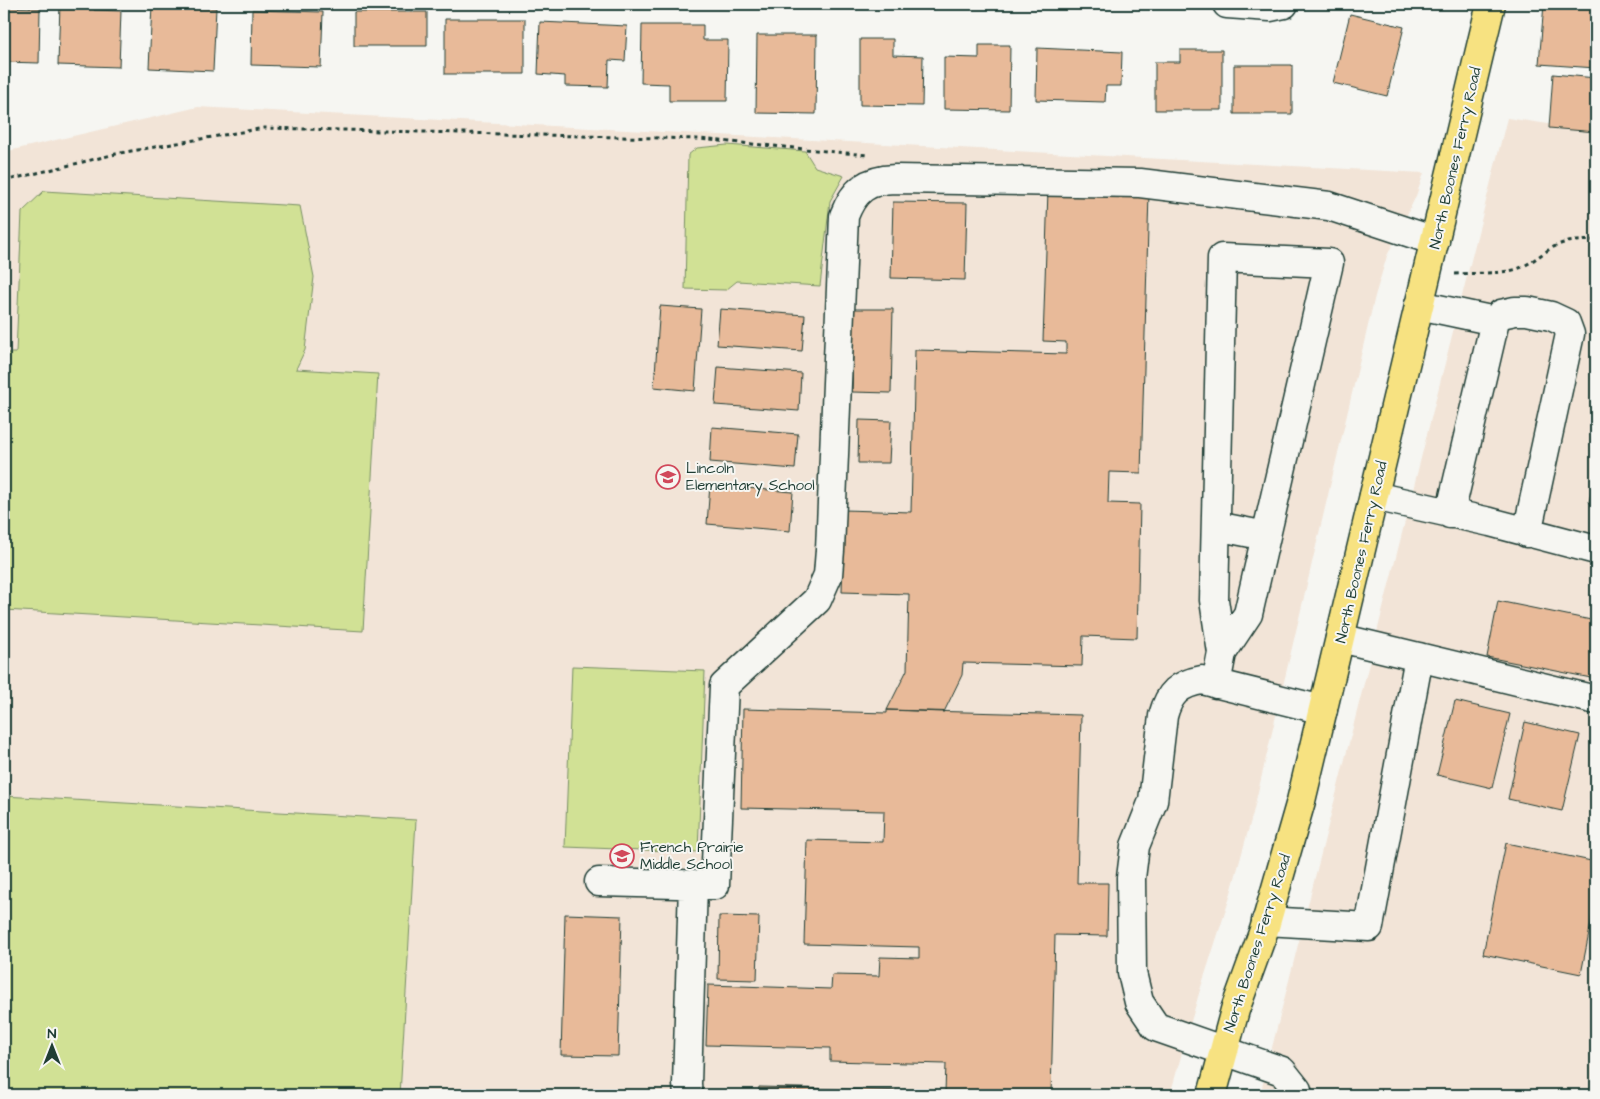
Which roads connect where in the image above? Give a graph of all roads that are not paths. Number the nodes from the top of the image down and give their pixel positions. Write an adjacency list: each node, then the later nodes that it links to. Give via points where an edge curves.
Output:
1 (1227, 4): 2 (street, via 1270,7)
2 (1284, 4)
3 (1491, 4): 4 (main road, North Boones Ferry Road)
4 (1435, 241): 5 (main road, North Boones Ferry Road); 20 (street, via 1329,206 1140,184 895,179 868,184 857,192 844,216 828,575 817,600 724,686 714,885)
5 (1419, 305): 6 (street); 7 (main road, North Boones Ferry Road)
6 (1495, 321): 8 (street); 10 (street, via 1501,314 1527,311 1566,323 1570,334)
7 (1374, 496): 8 (street); 13 (main road, North Boones Ferry Road)
8 (1450, 514): 10 (street)
9 (1216, 526): 11 (street); 11 (street, via 1222,258 1329,263); 14 (street, via 1214,600)
10 (1527, 533): 12 (street)
11 (1266, 536): 14 (street, via 1248,614)
12 (1596, 550)
13 (1340, 638): 15 (street); 18 (main road, North Boones Ferry Road)
14 (1222, 653): 16 (street)
15 (1419, 657): 17 (street); 21 (street, via 1369,927)
16 (1216, 684): 18 (street); 22 (street, via 1202,680 1190,682 1180,687 1166,705 1153,801 1135,846 1131,878 1132,973 1139,1002 1156,1028)
17 (1596, 700)
18 (1323, 710): 21 (main road, North Boones Ferry Road)
19 (599, 882): 20 (street)
20 (693, 884): 23 (street)
21 (1266, 921): 22 (main road, North Boones Ferry Road)
22 (1223, 1051): 24 (main road, North Boones Ferry Road); 25 (street, via 1282,1071)
23 (688, 1095)
24 (1212, 1095)
25 (1298, 1095)

